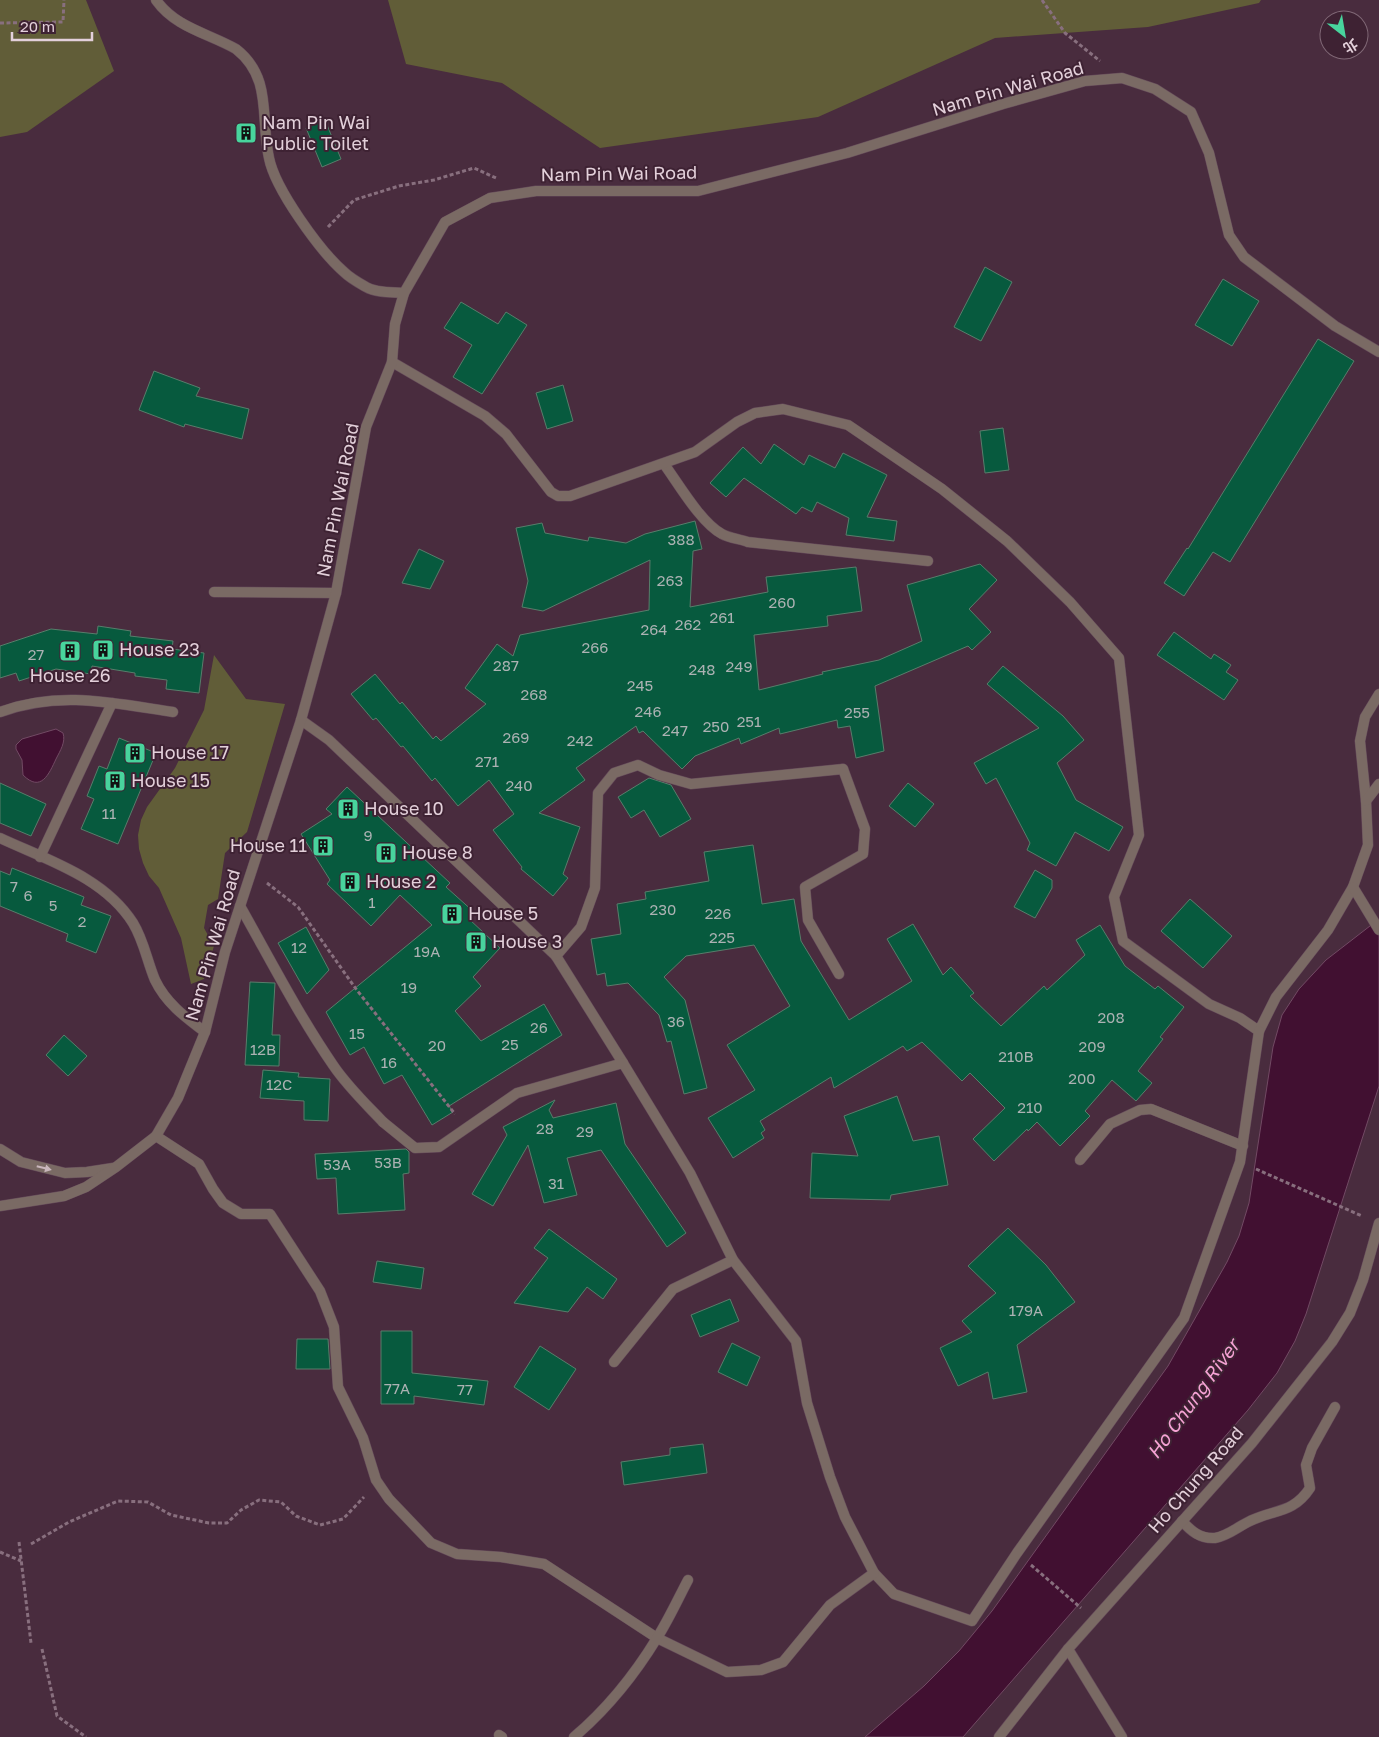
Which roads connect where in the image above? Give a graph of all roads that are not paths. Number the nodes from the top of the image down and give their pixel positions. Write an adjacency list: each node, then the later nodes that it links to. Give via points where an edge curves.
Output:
1 (156, 0): 2 (street, via 174,19 236,49 254,68 263,95 267,149 272,169 286,198 316,240 344,272 368,289)
2 (404, 293): 3 (street, Nam Pin Wai Road, via 445,222 490,198 536,191 698,191 847,154 1086,81 1122,78 1155,89 1191,112 1209,153 1229,235 1244,258 1335,326); 4 (street, Nam Pin Wai Road, via 394,324)
3 (1379, 352)
4 (392, 362): 5 (street, via 485,416 506,434 551,492 558,496 570,496); 8 (street, Nam Pin Wai Road, via 366,426)
5 (664, 464): 6 (street, via 697,510 722,534 748,542); 24 (street, via 695,452 755,413 783,410 848,425 942,489 1008,541 1070,602 1119,658 1139,835 1114,897 1124,942 1209,1004 1240,1018)
6 (928, 561)
7 (214, 592): 8 (street)
8 (336, 594): 13 (street, Nam Pin Wai Road)
9 (1379, 694): 15 (street, via 1365,717 1360,741)
10 (112, 703): 11 (street, via 59,699 37,701); 12 (street); 17 (street)
11 (0, 712)
12 (173, 712)
13 (301, 720): 19 (street, Nam Pin Wai Road); 21 (street, via 329,740)
14 (1379, 784): 15 (street)
15 (1366, 801): 18 (street, via 1368,845)
16 (0, 838): 17 (street)
17 (40, 857): 23 (street, via 90,880 107,892 133,923 164,996)
18 (1353, 887): 20 (street); 24 (street, via 1328,930 1276,997)
19 (240, 906): 23 (street, Nam Pin Wai Road); 25 (street, via 333,1065 383,1122 415,1148 438,1147 517,1093)
20 (1379, 930)
21 (556, 956): 22 (street, via 581,926 595,888 598,793 614,772 638,765 691,784 843,769 865,829 863,854 805,887 808,920); 25 (street)
22 (839, 974)
23 (205, 1032): 26 (street, Nam Pin Wai Road, via 178,1098)
24 (1259, 1032): 27 (street)
25 (623, 1063): 33 (street, via 690,1173)
26 (156, 1136): 30 (street, Nam Pin Wai Road); 39 (street, via 199,1164 223,1203 241,1214 270,1214 320,1291 334,1327 338,1387 364,1438 376,1480 430,1543 457,1554 544,1564)
27 (1243, 1146): 29 (street, via 1151,1108 1110,1124); 37 (street, via 1184,1318 972,1621 894,1594)
28 (0, 1148): 30 (street, Nam Pin Wai Road, one-way to 30, via 21,1162 65,1173)
29 (1080, 1160)
30 (116, 1167): 31 (street, Nam Pin Wai Road, via 86,1187 64,1196)
31 (0, 1206)
32 (1379, 1223): 36 (street, Ho Chung Road, via 1350,1313 1332,1342 1252,1443)
33 (733, 1260): 34 (street, via 673,1289); 37 (street, via 796,1340 808,1403 830,1477 846,1518)
34 (614, 1362)
35 (1335, 1407): 36 (street, via 1312,1448 1306,1465 1310,1488 1302,1500 1215,1538 1194,1534)
36 (1182, 1521): 40 (street, Ho Chung Road)
37 (874, 1573): 39 (street, via 830,1605 783,1662 761,1670 727,1672)
38 (688, 1580): 39 (street)
39 (657, 1638): 41 (street, via 618,1694)
40 (1068, 1649): 42 (street, Ho Chung Road); 43 (street)
41 (574, 1737)
42 (999, 1737)
43 (1122, 1737)

